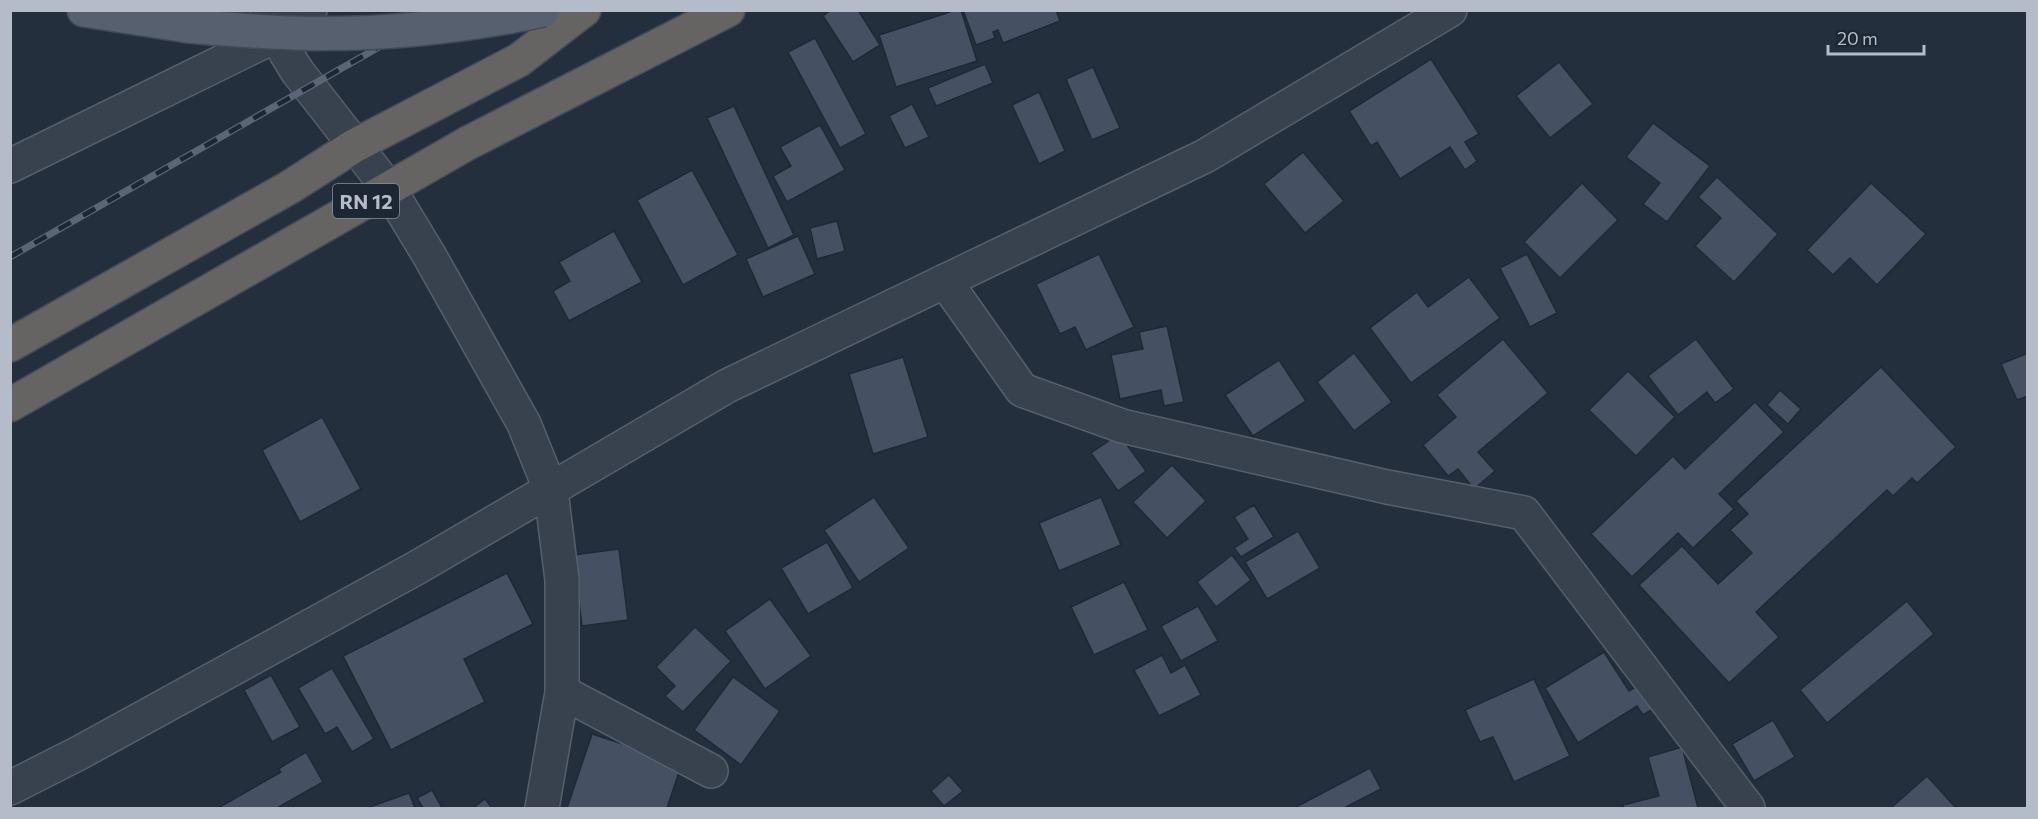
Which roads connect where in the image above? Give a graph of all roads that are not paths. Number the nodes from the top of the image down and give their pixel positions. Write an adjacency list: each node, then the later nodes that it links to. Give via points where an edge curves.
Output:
1 (84, 10): 3 (main road, bridge, via 188,26 294,33 458,25)
2 (310, 10): 7 (street)
3 (543, 10)
4 (584, 10): 8 (highway, RN 12, via 519,60)
5 (728, 10): 10 (highway, RN 12, via 468,143)
6 (1450, 10): 11 (street, via 1205,156)
7 (272, 23): 8 (street, via 297,71); 9 (street)
8 (354, 146): 10 (street); 12 (highway, RN 12)
9 (10, 166)
10 (389, 189): 13 (highway, RN 12); 14 (street, via 524,424)
11 (945, 281): 14 (street, via 727,386); 19 (street, via 1022,390 1122,426 1387,487 1524,513)
12 (10, 345)
13 (10, 405)
14 (550, 490): 15 (street, via 562,580); 17 (street, via 418,567)
15 (562, 692): 16 (street); 18 (street)
16 (711, 771)
17 (10, 788)
18 (542, 808)
19 (1748, 808)

